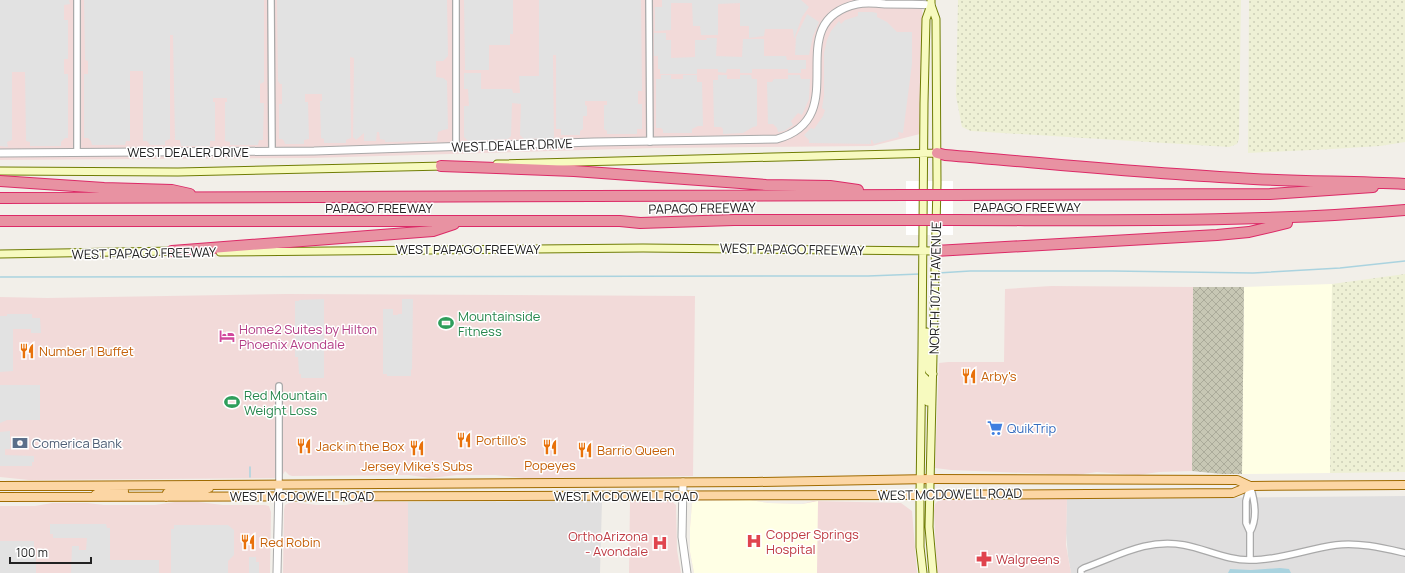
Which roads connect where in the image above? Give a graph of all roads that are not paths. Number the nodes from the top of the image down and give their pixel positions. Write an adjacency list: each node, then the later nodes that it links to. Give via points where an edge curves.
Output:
1 (77, 0): 9 (street)
2 (271, 0): 8 (street)
3 (456, 0): 7 (street)
4 (649, 0): 6 (street)
5 (931, 2): 6 (street, WEST DEALER DRIVE, via 863,4 834,14 822,29 819,38 817,97 812,112 803,125 790,134 777,139 762,140); 11 (main road, NORTH 107TH AVENUE, via 926,19); 12 (main road, NORTH 107TH AVENUE, via 936,19)
6 (650, 142): 7 (street, WEST DEALER DRIVE)
7 (456, 147): 8 (street, WEST DEALER DRIVE)
8 (272, 151): 9 (street, WEST DEALER DRIVE)
9 (77, 152): 10 (street, WEST DEALER DRIVE)
10 (0, 153)
11 (924, 153): 12 (main road); 13 (main road); 24 (main road, NORTH 107TH AVENUE)
12 (937, 153): 16 (highway, via 1238,178); 26 (main road, NORTH 107TH AVENUE)
13 (441, 166): 14 (main road, via 178,172); 17 (highway, via 574,171 766,185 830,186)
14 (0, 171)
15 (0, 181): 19 (highway, via 172,190)
16 (1405, 184): 17 (highway, PAPAGO FREEWAY, bridge, via 1262,194)
17 (888, 195): 19 (highway, PAPAGO FREEWAY)
18 (0, 198): 19 (highway, PAPAGO FREEWAY)
19 (210, 198)
20 (1405, 210): 21 (highway, PAPAGO FREEWAY)
21 (1310, 217): 23 (highway, PAPAGO FREEWAY, bridge, via 1240,220 734,220 640,223); 26 (highway, via 1249,232 1217,235)
22 (0, 221): 23 (highway, PAPAGO FREEWAY)
23 (466, 221): 25 (highway, via 433,231)
24 (922, 250): 25 (main road, WEST PAPAGO FREEWAY, via 635,248); 26 (main road, WEST PAPAGO FREEWAY); 28 (main road, NORTH 107TH AVENUE)
25 (172, 251): 27 (main road, WEST PAPAGO FREEWAY)
26 (935, 251): 29 (main road, NORTH 107TH AVENUE)
27 (0, 254)
28 (923, 314): 29 (main road, via 927,318 928,367); 30 (main road, NORTH 107TH AVENUE)
29 (933, 374): 32 (main road, NORTH 107TH AVENUE)
30 (922, 375): 32 (main road, via 927,380 928,403); 33 (main road, NORTH 107TH AVENUE)
31 (279, 386): 37 (street)
32 (932, 413): 34 (main road, NORTH 107TH AVENUE)
33 (920, 479): 34 (main road, WEST MCDOWELL ROAD); 35 (main road, WEST MCDOWELL ROAD); 45 (main road, NORTH 107TH AVENUE)
34 (931, 479): 41 (main road, WEST MCDOWELL ROAD, via 1237,480); 42 (main road, NORTH 107TH AVENUE)
35 (683, 482): 37 (main road, WEST MCDOWELL ROAD); 44 (street)
36 (222, 484): 37 (main road, WEST MCDOWELL ROAD); 38 (main road, WEST MCDOWELL ROAD); 48 (main road, via 200,491 173,491 167,493)
37 (278, 484): 43 (street)
38 (164, 485): 40 (main road, WEST MCDOWELL ROAD); 47 (main road, via 156,492 105,491)
39 (1405, 485): 41 (main road, WEST MCDOWELL ROAD)
40 (0, 486)
41 (1250, 486): 42 (main road, WEST MCDOWELL ROAD, via 1233,493); 50 (street, via 1255,516 1250,532)
42 (930, 495): 45 (main road, WEST MCDOWELL ROAD); 55 (main road, NORTH 107TH AVENUE, via 929,533)
43 (278, 496): 44 (main road, WEST MCDOWELL ROAD); 48 (main road, WEST MCDOWELL ROAD); 52 (street)
44 (682, 496): 45 (main road, WEST MCDOWELL ROAD); 53 (street, via 682,537)
45 (920, 496): 54 (main road, NORTH 107TH AVENUE)
46 (0, 497): 47 (main road, WEST MCDOWELL ROAD)
47 (88, 497): 48 (main road, WEST MCDOWELL ROAD)
48 (166, 497)
49 (1405, 553): 50 (street, via 1349,544 1266,560)
50 (1250, 560): 51 (street, via 1166,543 1146,545 1084,568)
51 (1081, 572)
52 (277, 573)
53 (687, 573)
54 (923, 573)
55 (933, 573)

